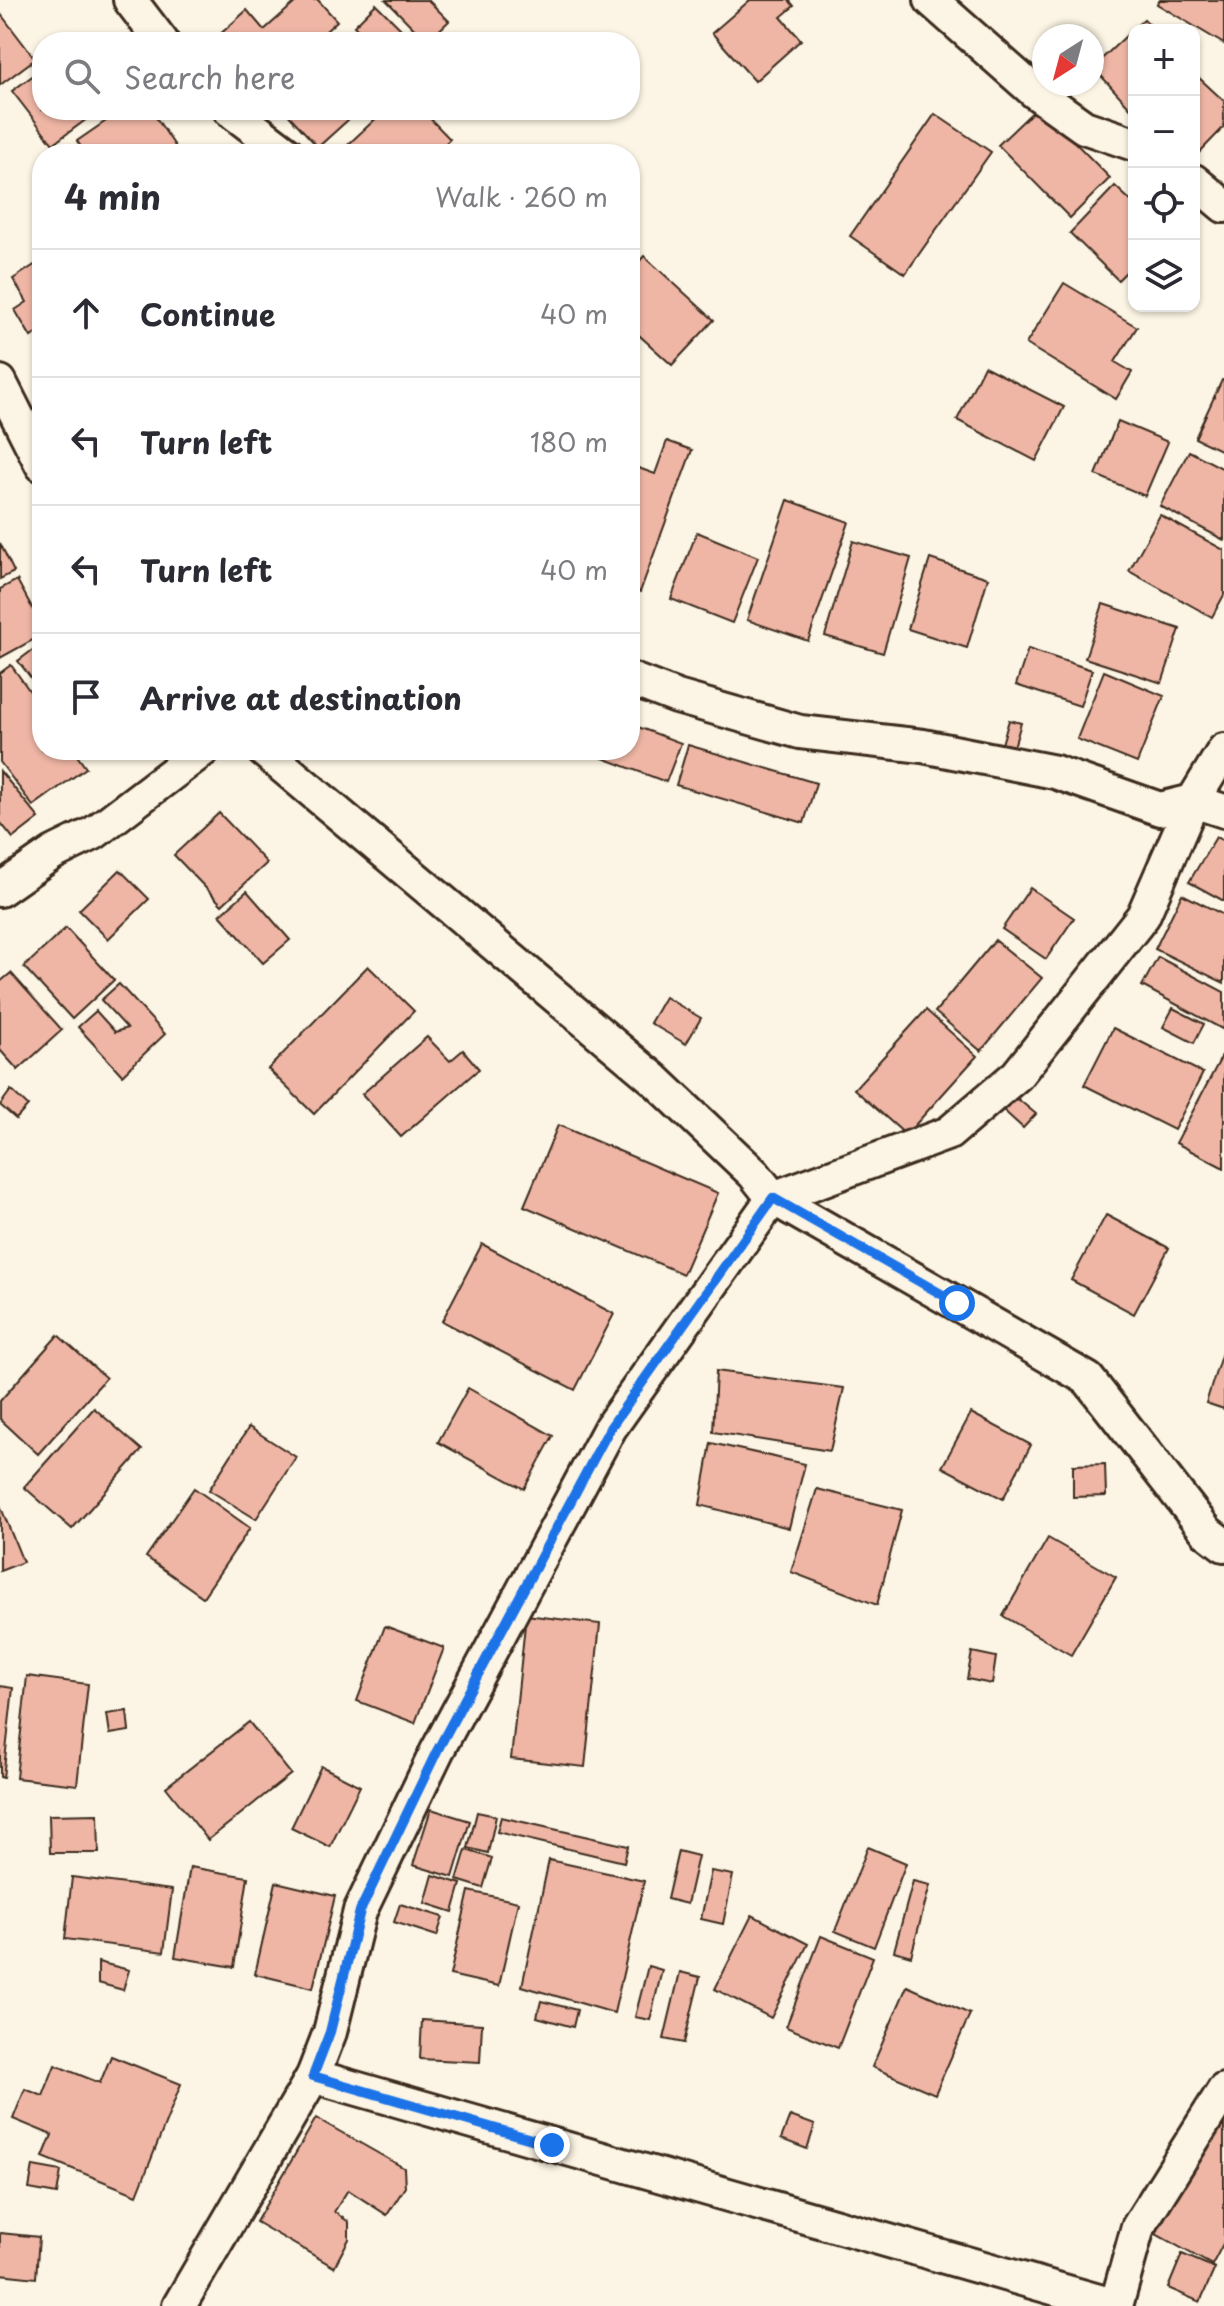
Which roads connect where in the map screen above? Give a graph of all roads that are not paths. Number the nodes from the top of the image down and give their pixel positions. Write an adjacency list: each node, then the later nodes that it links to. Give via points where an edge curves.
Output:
1 (130, 0): 3 (street)
2 (931, 0): 5 (street, via 1035,92 1084,127)
3 (154, 32)
4 (243, 120): 6 (street)
5 (1128, 142)
6 (275, 144)
7 (1200, 186): 8 (street)
8 (1224, 206)
9 (0, 382): 10 (street)
10 (32, 445)
11 (640, 683): 15 (street, via 800,732 923,746 1055,772 1160,809)
12 (1224, 750): 15 (street)
13 (190, 760): 17 (street, via 94,833 53,853)
14 (275, 760): 18 (street, via 654,1079)
15 (1193, 801): 16 (street); 18 (street, via 1143,916 1017,1075 949,1133)
16 (1224, 811)
17 (0, 890)
18 (773, 1198): 19 (street, via 1088,1379 1207,1532); 20 (street, via 610,1428 437,1751 360,1911 330,2032)
19 (1224, 1545)
20 (313, 2076): 22 (street); 23 (street)
21 (1224, 2090): 23 (street, via 1138,2227)
22 (179, 2306)
23 (1116, 2306)

